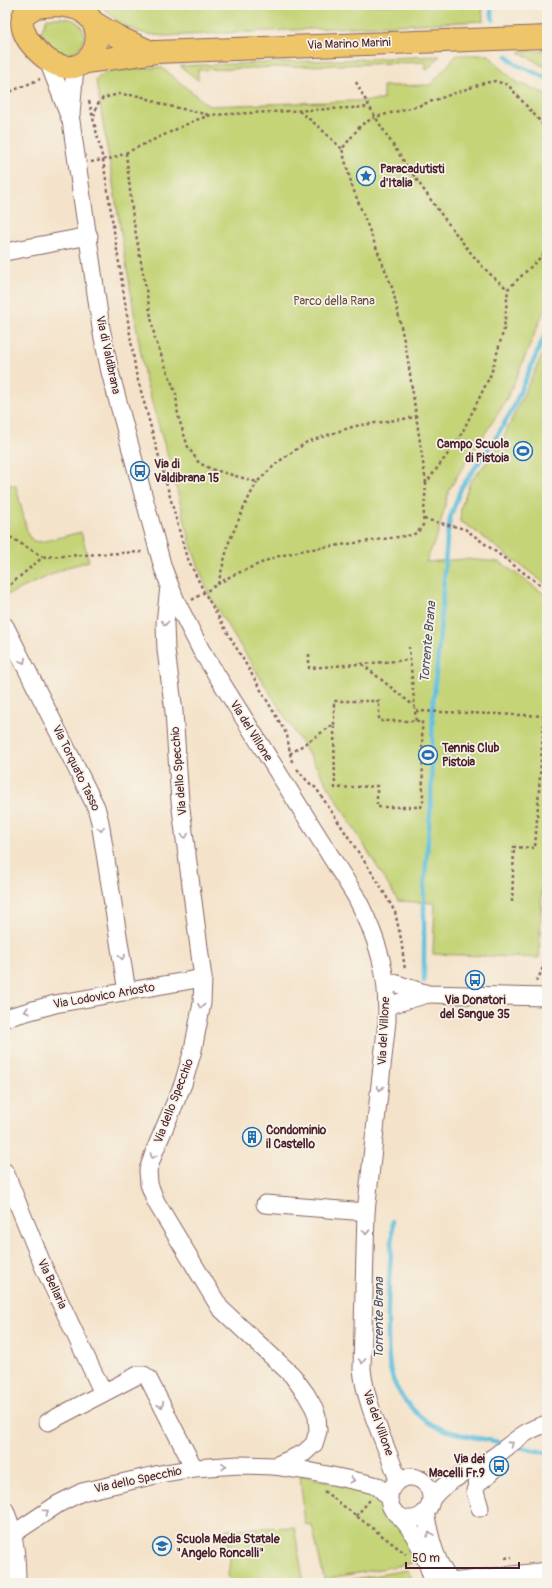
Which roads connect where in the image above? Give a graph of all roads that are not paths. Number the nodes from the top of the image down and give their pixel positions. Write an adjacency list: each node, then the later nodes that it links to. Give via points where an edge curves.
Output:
1 (26, 9): 2 (main road, via 54,5 74,8 85,13); 5 (main road, via 22,23)
2 (93, 22): 6 (main road); 8 (main road, via 96,43 92,53)
3 (5, 24): 5 (main road)
4 (547, 36): 6 (main road, Via Marino Marini)
5 (30, 42): 7 (main road)
6 (151, 52): 8 (main road, Via Marino Marini)
7 (48, 61): 8 (main road, via 61,67); 9 (street, Via di Valdibrana)
8 (81, 64): 9 (street, Via di Valdibrana)
9 (71, 121): 10 (street, Via di Valdibrana)
10 (89, 236): 11 (street); 12 (street, Via di Valdibrana, via 110,372)
11 (5, 252)
12 (169, 584): 14 (street, Via dello Specchio, one-way to 14, via 165,624 166,650 174,712 180,801); 15 (street, Via del Villone, via 201,650 358,901 376,945)
13 (5, 626): 16 (street, Via Torquato Tasso, one-way to 16, via 96,807)
14 (203, 978): 16 (street, Via Lodovico Ariosto); 28 (street, Via dello Specchio, one-way to 28, via 202,1003 194,1050 183,1084 152,1156 148,1170 149,1184 156,1202 220,1308 292,1375 314,1408 318,1431 314,1444 304,1453)
15 (385, 980): 17 (street); 19 (street, Via del Villone)
16 (127, 992): 20 (street, Via Lodovico Ariosto, one-way to 20, via 55,1004)
17 (428, 994): 18 (street); 19 (street)
18 (539, 997)
19 (387, 1006): 23 (street, Via del Villone, one-way to 23, via 386,1036)
20 (5, 1018)
21 (5, 1172): 24 (street, Via Bellaria, via 44,1268)
22 (265, 1204): 23 (street)
23 (366, 1212): 30 (street, Via del Villone, one-way to 30, via 362,1350 364,1383 370,1409)
24 (104, 1393): 25 (street); 29 (street, one-way to 29, via 140,1374 148,1378)
25 (48, 1422)
26 (547, 1424): 27 (street, one-way to 26, via 530,1430)
27 (487, 1465): 32 (street, via 442,1487); 33 (street, via 475,1491)
28 (275, 1466): 29 (street, Via dello Specchio, one-way to 28); 31 (street, Via dello Specchio, one-way to 31, via 308,1470 377,1486)
29 (194, 1468): 36 (street, Via dello Specchio, one-way to 29, via 58,1504 82,1492)
30 (403, 1475): 31 (street); 32 (street, via 423,1481 429,1489)
31 (381, 1496): 35 (street)
32 (428, 1506): 35 (street, via 419,1517 412,1519); 38 (street, one-way to 32, via 444,1573 432,1542)
33 (480, 1508)
34 (5, 1510): 36 (street)
35 (399, 1516): 40 (street, via 411,1529 420,1545)
36 (13, 1534): 39 (street)
37 (545, 1571): 38 (street); 41 (street)
38 (452, 1582)
39 (17, 1583)
40 (433, 1583)
41 (494, 1583)

